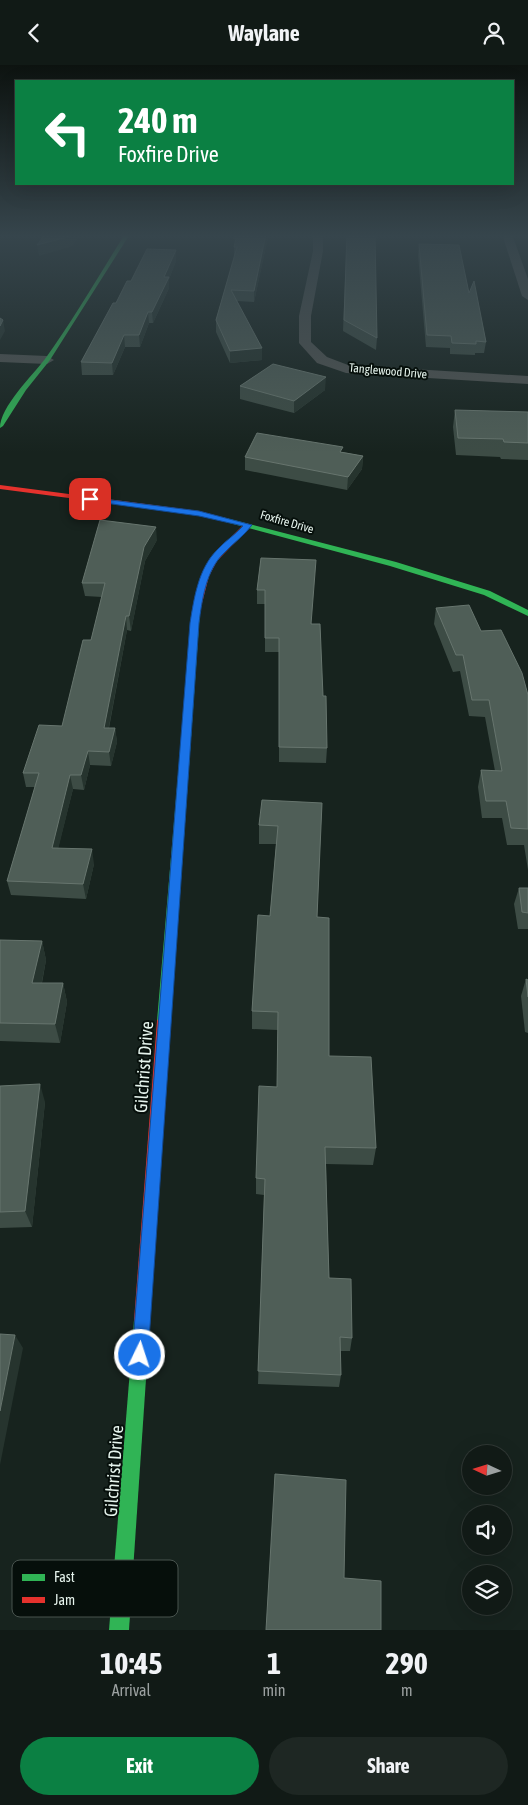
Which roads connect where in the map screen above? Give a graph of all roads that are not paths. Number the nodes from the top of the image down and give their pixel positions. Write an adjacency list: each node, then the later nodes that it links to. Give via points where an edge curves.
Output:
1 (81, 307): 4 (street)
2 (307, 307): 5 (street, Tanglewood Drive, via 306,343 322,360 346,369)
3 (0, 358): 4 (street)
4 (47, 360): 6 (street, via 23,389)
5 (528, 380)
6 (0, 426)
7 (0, 487): 8 (street, Foxfire Drive, via 199,513)
8 (248, 525): 9 (street, Foxfire Drive, via 487,593); 10 (street, Gilchrist Drive, via 219,552 207,573 199,593 194,623)
9 (528, 613)
10 (124, 1560)
11 (120, 1617): 12 (street, Gilchrist Drive)
12 (119, 1630)

